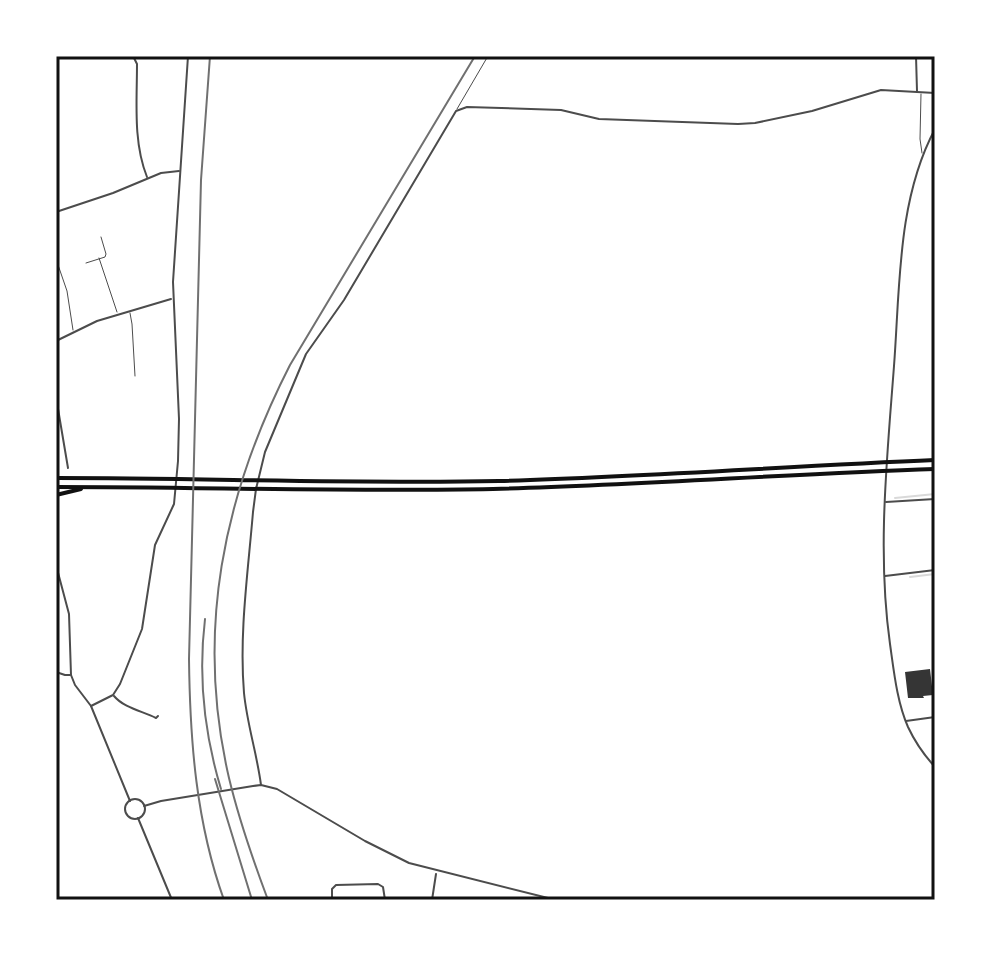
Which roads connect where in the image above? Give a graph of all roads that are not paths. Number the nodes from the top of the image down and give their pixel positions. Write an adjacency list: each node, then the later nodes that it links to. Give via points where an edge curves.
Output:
1 (133, 56): 11 (street, via 138,145)
2 (188, 56): 10 (street)
3 (488, 56): 7 (lane)
4 (916, 56): 5 (street)
5 (919, 92): 6 (street); 7 (street, via 881,90 812,111 738,124 599,119 561,110); 9 (lane)
6 (935, 93)
7 (456, 111): 44 (street, via 306,354 265,452 252,522 243,662)
8 (935, 129): 9 (street)
9 (923, 155): 32 (street, via 904,239)
10 (181, 171): 11 (street); 17 (street)
11 (148, 178): 12 (street)
12 (56, 212)
13 (101, 237): 14 (lane, via 106,254)
14 (99, 258): 16 (lane); 19 (lane)
15 (56, 259): 20 (lane)
16 (86, 263)
17 (173, 298): 18 (street); 38 (street, via 179,419 174,504 155,545 142,629)
18 (129, 311): 19 (street); 22 (lane)
19 (118, 315): 20 (street)
20 (74, 332): 21 (street)
21 (56, 341)
22 (135, 376)
23 (56, 397): 25 (street)
24 (935, 460): 27 (highway, via 423,482)
25 (68, 468)
26 (935, 469): 28 (highway, via 444,489)
27 (57, 477)
28 (98, 486): 29 (highway); 30 (highway)
29 (58, 487)
30 (56, 495)
31 (935, 499): 32 (street)
32 (885, 502): 35 (street)
33 (56, 565): 37 (street, via 69,614)
34 (935, 570): 35 (street)
35 (884, 576): 42 (street, via 892,662)
36 (56, 672): 37 (street)
37 (71, 675): 39 (street)
38 (113, 695): 39 (street); 40 (street)
39 (91, 706): 45 (street)
40 (158, 716)
41 (935, 717): 42 (street)
42 (906, 721): 43 (street)
43 (935, 767)
44 (261, 785): 46 (street); 48 (street, via 277,789 383,851)
45 (130, 801): 46 (street); 47 (street, via 127,814)
46 (144, 806): 47 (street)
47 (138, 818): 49 (street)
48 (437, 871): 52 (street); 53 (street)
49 (172, 900)
50 (332, 900): 51 (street, via 336,885 378,884)
51 (385, 900)
52 (432, 900)
53 (556, 900)

